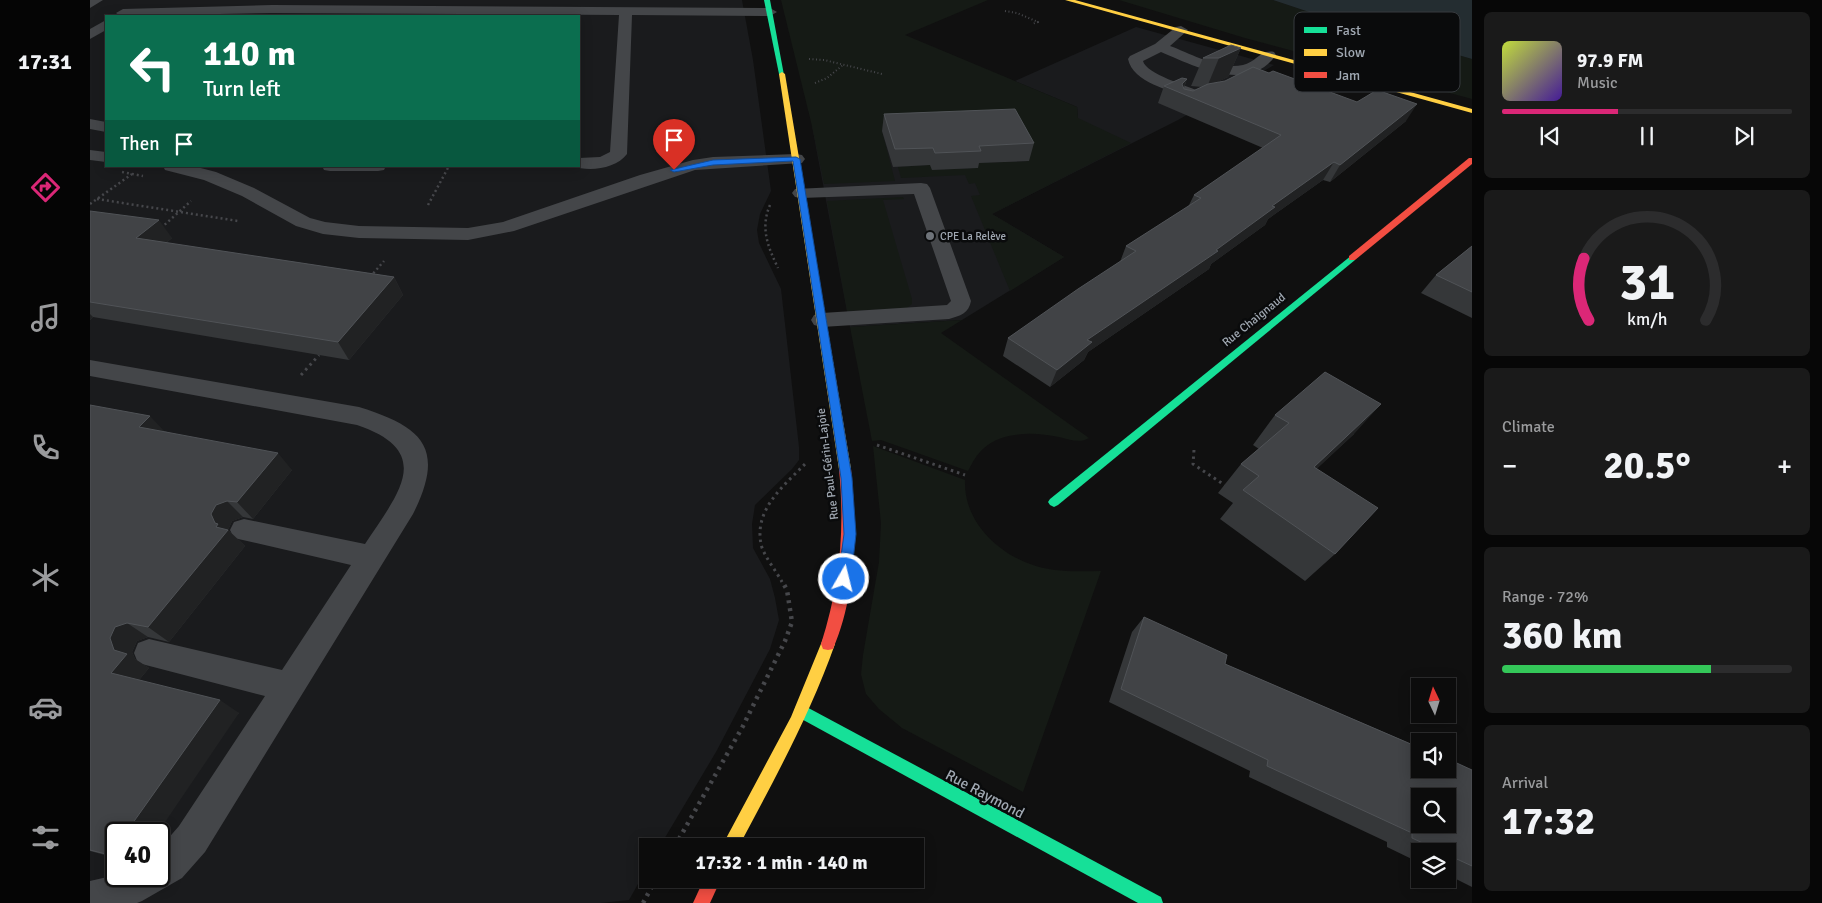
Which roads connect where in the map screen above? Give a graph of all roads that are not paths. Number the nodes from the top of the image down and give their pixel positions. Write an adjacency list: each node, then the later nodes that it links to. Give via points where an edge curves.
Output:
1 (97, 0): 6 (lane)
2 (140, 0): 11 (lane)
3 (335, 0): 9 (lane)
4 (1068, 0): 13 (street)
5 (1093, 0): 13 (street)
6 (90, 4)
7 (768, 6): 10 (lane); 27 (street, Rue Paul-Gérin-Lajoie, via 781,61)
8 (299, 9): 9 (lane); 11 (lane)
9 (350, 10): 10 (lane)
10 (626, 12): 29 (lane, via 618,154 603,162)
11 (121, 14)
12 (105, 25): 14 (lane)
13 (1181, 30): 15 (lane); 16 (street)
14 (90, 35)
15 (1160, 46): 18 (lane, via 1217,67); 19 (lane, via 1139,56 1135,62 1141,71)
16 (1269, 56): 17 (street); 18 (lane, via 1256,66)
17 (1294, 63)
18 (1241, 71): 19 (lane, via 1243,77 1204,94)
19 (1176, 87): 21 (lane)
20 (1400, 92): 22 (street)
21 (1161, 94)
22 (1472, 112)
23 (90, 124): 24 (lane)
24 (105, 127)
25 (90, 154): 26 (lane)
26 (105, 157)
27 (796, 159): 30 (lane, via 693,165 507,227 468,234 359,232 323,228 210,176); 31 (street, Rue Paul-Gérin-Lajoie)
28 (1472, 160): 34 (street, Rue Chaignaud)
29 (580, 163)
30 (174, 167)
31 (801, 193): 32 (street, Rue Paul-Gérin-Lajoie); 32 (lane, via 921,188 962,304 957,309 932,314)
32 (822, 320): 39 (street, Rue Paul-Gérin-Lajoie, via 846,478 850,534 847,564 833,626 814,684)
33 (90, 368): 36 (lane, via 359,416 396,430 408,441 416,458 416,477 404,506)
34 (1054, 502)
35 (244, 530): 36 (lane)
36 (371, 557): 38 (lane)
37 (149, 653): 38 (lane)
38 (289, 687): 41 (lane, via 192,839)
39 (800, 711): 40 (street, Rue Paul-Gérin-Lajoie); 46 (street, Rue Raymond)
40 (734, 838)
41 (170, 864)
42 (130, 887): 44 (lane)
43 (708, 888): 45 (street)
44 (90, 900)
45 (701, 903)
46 (1155, 903)

